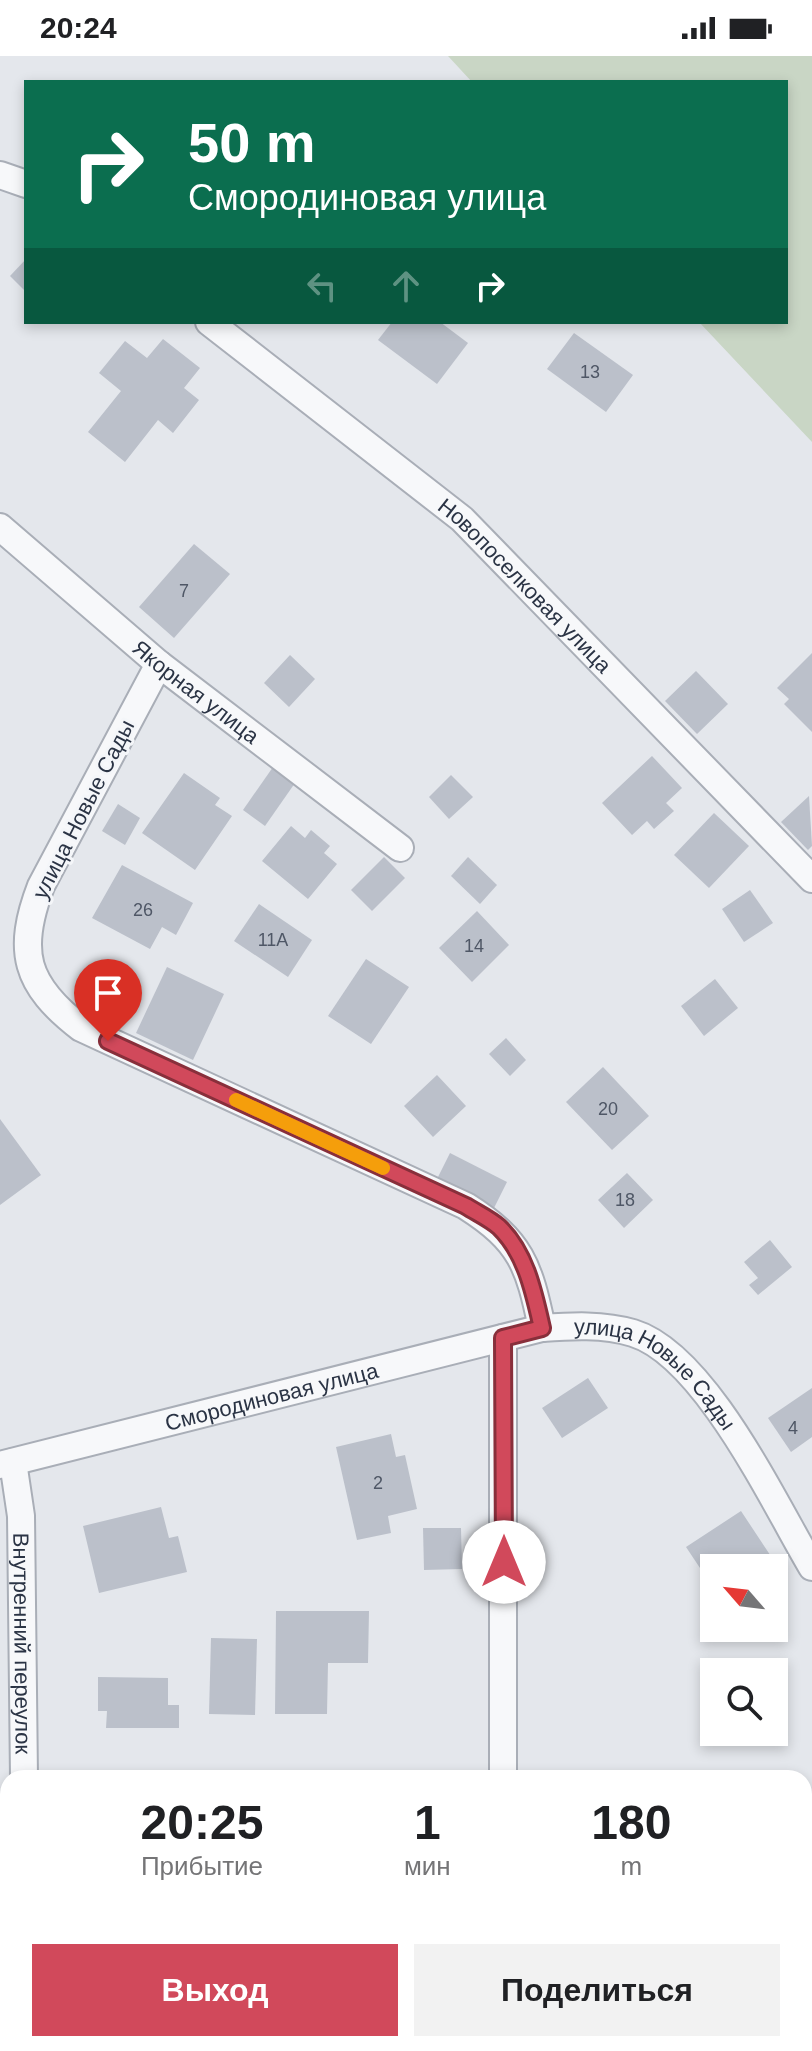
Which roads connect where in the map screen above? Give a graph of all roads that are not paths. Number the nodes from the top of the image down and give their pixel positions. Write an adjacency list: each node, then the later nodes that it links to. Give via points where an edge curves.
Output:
1 (0, 175): 2 (street)
2 (24, 183)
3 (212, 324): 7 (street, Новопоселковая улица, via 462,519)
4 (0, 527): 5 (street, Якорная улица)
5 (159, 664): 6 (street, Якорная улица); 8 (street, улица Новые Сады, via 36,897 26,951 35,981 52,1006 81,1028 466,1206 499,1227 533,1285)
6 (400, 848)
7 (812, 879)
8 (542, 1328): 9 (street, Смородиновая улица); 11 (street, улица Новые Сады, via 581,1325 634,1333 676,1359 713,1400)
9 (503, 1338): 10 (street, Смородиновая улица); 13 (street)
10 (7, 1463): 12 (street, Внутренний переулок, via 21,1516)
11 (812, 1567)
12 (24, 1770)
13 (503, 1770)

